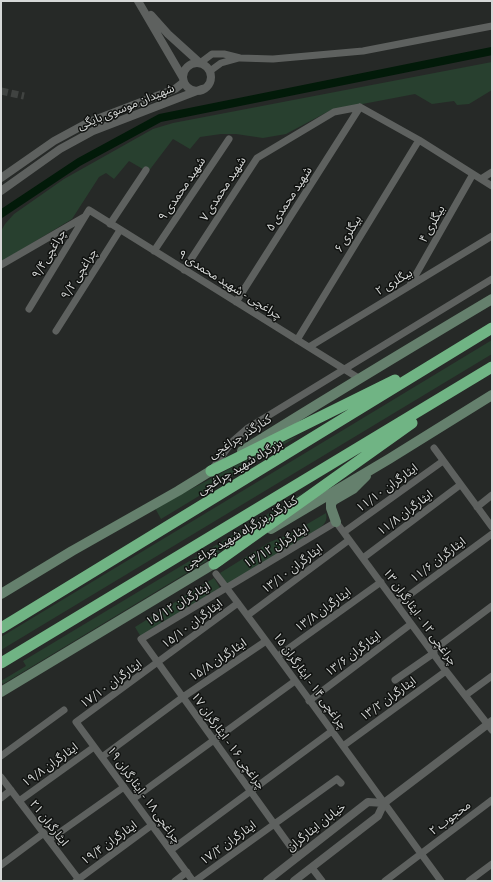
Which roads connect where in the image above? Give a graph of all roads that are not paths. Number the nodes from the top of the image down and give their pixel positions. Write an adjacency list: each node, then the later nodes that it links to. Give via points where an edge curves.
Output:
1 (140, 4): 4 (street); 6 (street)
2 (492, 26): 3 (street, via 363,51 273,59)
3 (240, 58): 4 (street, via 212,54); 5 (street, via 221,63)
4 (200, 63): 5 (street); 6 (street, via 188,66)
5 (210, 71): 7 (street, via 210,80)
6 (184, 80): 7 (street, via 190,88); 14 (street, شهیدان موسوی بایگی, via 175,89 90,122 54,141)
7 (202, 89): 17 (street, شهیدان موسوی بایگی, via 93,131 60,149)
8 (360, 107): 10 (street); 24 (street, شهید محمدی ۷, via 334,112 257,158); 28 (street, شهید محمدی ۵)
9 (229, 140): 22 (street, شهید محمدی ۹)
10 (418, 140): 13 (street); 32 (street, بیگلری ۶)
11 (146, 170): 19 (street)
12 (492, 172): 15 (street)
13 (473, 174): 15 (street); 26 (street, بیگلری ۴)
14 (1, 178)
15 (481, 179): 16 (street)
16 (492, 186)
17 (1, 191)
18 (87, 214): 19 (street, ۹ چراغچی - شهید محمدی); 23 (street); 29 (street, ۹/۴چراغچی)
19 (110, 224): 20 (street, ۹ چراغچی - شهید محمدی)
20 (120, 230): 22 (street, ۹ چراغچی - شهید محمدی); 31 (street, ۹/۲ چراغچی)
21 (492, 236): 26 (street, بیگلری ۲)
22 (154, 251): 24 (street, ۹ چراغچی - شهید محمدی)
23 (1, 265)
24 (184, 270): 28 (street, ۹ چراغچی - شهید محمدی)
25 (492, 279): 35 (street)
26 (410, 285): 33 (street, بیگلری ۲)
27 (492, 299): 37 (main road, کنارگذر چراغچی)
28 (236, 302): 32 (street, ۹ چراغچی - شهید محمدی)
29 (29, 309)
30 (492, 328): 34 (highway, بزرگراه شهید چراغچی)
31 (56, 330)
32 (297, 340): 33 (street, ۹ چراغچی - شهید محمدی)
33 (309, 347): 35 (street, ۹ چراغچی - شهید محمدی)
34 (460, 348): 42 (highway); 61 (highway, بزرگراه شهید چراغچی)
35 (344, 369): 37 (street, ۹ چراغچی - شهید محمدی); 42 (street, via 248,428 232,442)
36 (488, 369): 52 (highway); 67 (highway)
37 (360, 379): 42 (main road, کنارگذر چراغچی, via 317,403)
38 (492, 395): 41 (main road, کنارگذر بزرگراه شهید چراغچی)
39 (434, 448): 40 (street)
40 (443, 461): 43 (street); 48 (street, ایثارگران ۱۱/۱۰)
41 (372, 469): 46 (main road, via 353,489 331,503); 52 (main road, کنارگذر بزرگراه شهید چراغچی, via 327,495)
42 (211, 471): 55 (main road, کنارگذر چراغچی, via 72,550)
43 (460, 485): 45 (street); 51 (street, ایثارگران ۱۱/۸)
44 (492, 496): 45 (street)
45 (477, 507): 47 (street)
46 (336, 522): 48 (street, چراغچی ۱۲ - ایثارگران ۱۳); 54 (street, ایثارگران ۱۳/۱۲)
47 (492, 527)
48 (344, 532): 50 (street, چراغچی ۱۲ - ایثارگران ۱۳)
49 (492, 534): 57 (street, ایثارگران ۱۱/۶)
50 (349, 540): 51 (street, چراغچی ۱۲ - ایثارگران ۱۳); 59 (street, ایثارگران ۱۳/۱۰)
51 (363, 558): 53 (street, چراغچی ۱۲ - ایثارگران ۱۳)
52 (215, 569): 54 (street, چراغچی ۱۴ - ایثارگران ۱۵); 72 (main road, کنارگذر بزرگراه شهید چراغچی)
53 (381, 582): 57 (street, چراغچی ۱۲ - ایثارگران ۱۳); 65 (street, ایثارگران ۱۳/۸)
54 (227, 588): 56 (street, چراغچی ۱۴ - ایثارگران ۱۵); 62 (street, ایثارگران ۱۵/۱۲)
55 (1, 594)
56 (238, 603): 59 (street, چراغچی ۱۴ - ایثارگران ۱۵); 66 (street, ایثارگران ۱۵/۱۰)
57 (397, 604): 60 (street, چراغچی ۱۲ - ایثارگران ۱۳)
58 (492, 606): 64 (street)
59 (248, 615): 63 (street, چراغچی ۱۴ - ایثارگران ۱۵)
60 (411, 624): 64 (street, چراغچی ۱۲ - ایثارگران ۱۳); 75 (street, ایثارگران ۱۳/۶)
61 (1, 628)
62 (141, 639): 66 (street, چراغچی ۱۶ - ایثارگران ۱۷)
63 (266, 641): 65 (street, چراغچی ۱۴ - ایثارگران ۱۵); 74 (street, ایثارگران ۱۵/۸)
64 (433, 652): 68 (street, چراغچی ۱۲ - ایثارگران ۱۳); 70 (street)
65 (278, 656): 71 (street, چراغچی ۱۴ - ایثارگران ۱۵)
66 (158, 662): 74 (street, چراغچی ۱۶ - ایثارگران ۱۷); 77 (street, ایثارگران ۱۷/۱۰)
67 (1, 663)
68 (446, 671): 73 (street, چراغچی ۱۲ - ایثارگران ۱۳); 81 (street, ایثارگران ۱۳/۲)
69 (492, 676): 73 (street)
70 (395, 680)
71 (295, 681): 75 (street, چراغچی ۱۴ - ایثارگران ۱۵); 80 (street)
72 (1, 692)
73 (466, 695): 78 (street, چراغچی ۱۲ - ایثارگران ۱۳)
74 (183, 697): 80 (street, چراغچی ۱۶ - ایثارگران ۱۷); 84 (street, ایثارگران ۱۵/۸)
75 (309, 701): 79 (street, چراغچی ۱۴ - ایثارگران ۱۵)
76 (64, 710): 83 (street)
77 (76, 722): 82 (street, چراغچی ۱۸ - ایثارگران ۱۹)
78 (490, 725): 94 (street)
79 (332, 731): 81 (street, چراغچی ۱۴ - ایثارگران ۱۵); 89 (street)
80 (214, 740): 89 (street, چراغچی ۱۶ - ایثارگران ۱۷); 91 (street)
81 (344, 746): 94 (street, چراغچی ۱۴ - ایثارگران ۱۵)
82 (94, 747): 84 (street, چراغچی ۱۸ - ایثارگران ۱۹); 93 (street, ایثارگران ۱۹/۸)
83 (1, 756)
84 (102, 757): 87 (street, چراغچی ۱۸ - ایثارگران ۱۹)
85 (1, 778): 88 (street, ایثارگران ۲۱)
86 (341, 783): 95 (street, ایثارگران ۱۷/۲, via 337,779)
87 (124, 786): 91 (street, چراغچی ۱۸ - ایثارگران ۱۹); 97 (street)
88 (11, 790): 90 (street); 93 (street, ایثارگران ۲۱)
89 (250, 791): 95 (street, چراغچی ۱۶ - ایثارگران ۱۷); 98 (street)
90 (1, 798)
91 (133, 799): 96 (street, چراغچی ۱۸ - ایثارگران ۱۹)
92 (492, 800): 99 (street, محجوب ۲)
93 (19, 801): 97 (street, ایثارگران ۲۱)
94 (384, 803): 99 (street, چراغچی ۱۴ - ایثارگران ۱۵); 100 (street, خیابان ایثارگران, via 368,802); 103 (street, via 378,816)
95 (274, 823): 100 (street, چراغچی ۱۶ - ایثارگران ۱۷); 107 (street, ایثارگران ۱۷/۲)
96 (152, 825): 98 (street, چراغچی ۱۸ - ایثارگران ۱۹); 105 (street, ایثارگران ۱۹/۴)
97 (46, 837): 102 (street); 105 (street, ایثارگران ۲۱)
98 (171, 850): 104 (street, چراغچی ۱۸ - ایثارگران ۱۹)
99 (421, 854): 111 (street, محجوب ۲); 112 (street, چراغچی ۱۴ - ایثارگران ۱۵)
100 (298, 857): 108 (street, خیابان ایثارگران)
101 (492, 864): 113 (street)
102 (1, 865)
103 (312, 868): 109 (street); 110 (street)
104 (187, 872): 106 (street); 107 (street, چراغچی ۱۸ - ایثارگران ۱۹)
105 (78, 880)
106 (175, 881)
107 (194, 881)
108 (267, 881)
109 (294, 881)
110 (322, 881)
111 (385, 881)
112 (441, 881)
113 (469, 881)

